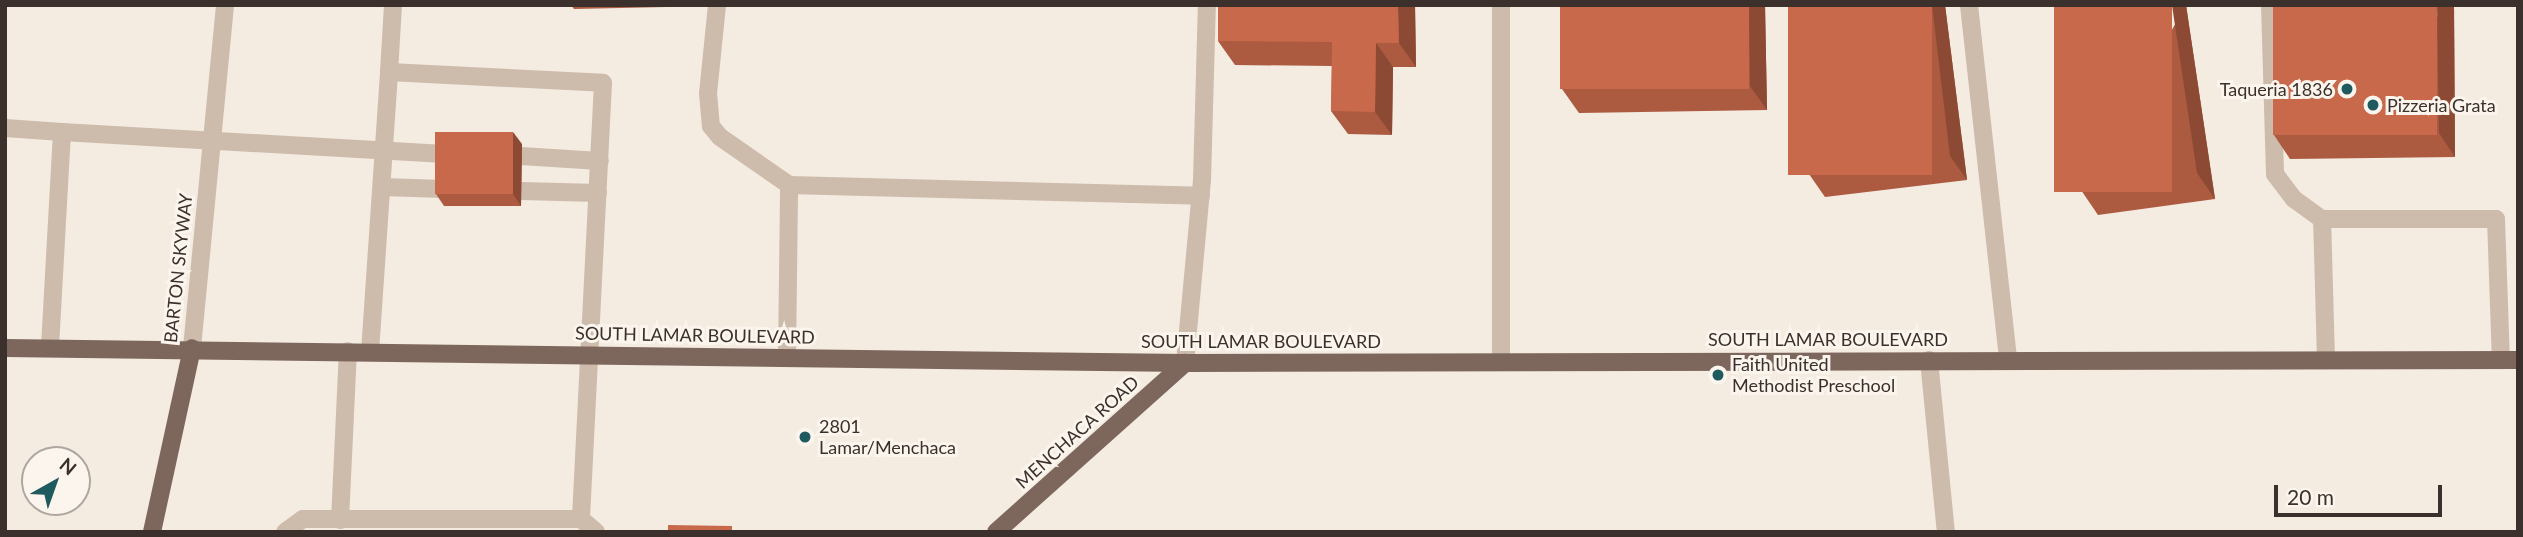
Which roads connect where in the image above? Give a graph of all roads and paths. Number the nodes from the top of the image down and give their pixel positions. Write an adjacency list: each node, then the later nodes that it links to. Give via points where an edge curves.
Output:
1 (225, 5): 11 (street, BARTON SKYWAY)
2 (393, 5): 8 (street)
3 (717, 5): 16 (street, via 708,93 711,125 720,137)
4 (1207, 5): 21 (street)
5 (1502, 5): 30 (street)
6 (1969, 5): 32 (street)
7 (2270, 5): 22 (street, via 2275,174 2294,199)
8 (389, 72): 12 (street); 15 (street, via 603,83)
9 (5, 128): 10 (street)
10 (62, 132): 11 (street); 24 (street)
11 (212, 140): 12 (street); 25 (street, BARTON SKYWAY)
12 (384, 151): 13 (street); 17 (street)
13 (444, 154)
14 (522, 156): 15 (street)
15 (600, 161): 20 (street)
16 (789, 185): 21 (street); 29 (street)
17 (382, 187): 18 (street); 27 (street)
18 (444, 189)
19 (522, 191): 20 (street)
20 (598, 193): 28 (street)
21 (1201, 196): 35 (street)
22 (2322, 219): 33 (street); 34 (street, via 2496,219)
23 (5, 348): 24 (main road, SOUTH LAMAR BOULEVARD)
24 (50, 348): 25 (main road, SOUTH LAMAR BOULEVARD)
25 (192, 348): 26 (main road, SOUTH LAMAR BOULEVARD); 38 (main road, BARTON SKYWAY)
26 (348, 351): 27 (main road, SOUTH LAMAR BOULEVARD); 37 (street)
27 (370, 352): 28 (main road, SOUTH LAMAR BOULEVARD)
28 (591, 355): 29 (main road, SOUTH LAMAR BOULEVARD); 36 (street)
29 (787, 358): 35 (main road, SOUTH LAMAR BOULEVARD)
30 (1501, 360): 31 (main road, SOUTH LAMAR BOULEVARD); 35 (main road, SOUTH LAMAR BOULEVARD)
31 (1929, 360): 32 (main road, SOUTH LAMAR BOULEVARD); 42 (street)
32 (2008, 360): 33 (main road, SOUTH LAMAR BOULEVARD)
33 (2326, 360): 34 (main road, SOUTH LAMAR BOULEVARD)
34 (2510, 360)
35 (1185, 363): 41 (main road, MENCHACA ROAD)
36 (581, 519): 37 (street); 40 (street)
37 (340, 520): 39 (street, via 303,519)
38 (152, 532)
39 (285, 532)
40 (596, 532)
41 (996, 532)
42 (1946, 532)

